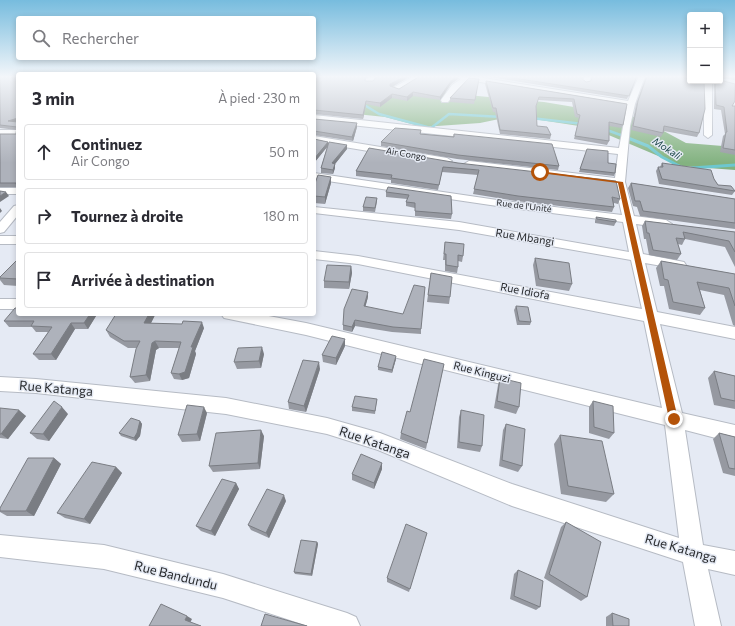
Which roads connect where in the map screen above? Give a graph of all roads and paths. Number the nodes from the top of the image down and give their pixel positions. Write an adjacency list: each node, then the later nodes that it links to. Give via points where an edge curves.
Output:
1 (631, 105): 8 (street)
2 (708, 105): 6 (street)
3 (316, 118): 8 (street)
4 (0, 133): 5 (street)
5 (16, 133)
6 (708, 135)
7 (316, 139): 10 (street, Air Congo, via 457,163)
8 (624, 152): 10 (street)
9 (316, 176): 15 (street, Rue de l'Unité)
10 (624, 183): 15 (street)
11 (0, 191): 12 (street)
12 (16, 191)
13 (16, 210): 17 (street)
14 (316, 210): 21 (street, Rue Mbangi, via 458,226 546,240)
15 (630, 220): 16 (street, Rue de l'Unité); 21 (street)
16 (675, 225)
17 (0, 229)
18 (0, 240): 19 (street)
19 (16, 240)
20 (316, 255): 25 (street, Rue Idiofa, via 358,260)
21 (638, 259): 22 (street, Rue Mbangi); 25 (street)
22 (690, 267)
23 (0, 304): 24 (street)
24 (16, 304)
25 (649, 315): 27 (street, Rue Idiofa); 29 (street)
26 (239, 316): 29 (street, Rue Kinguzi, via 306,329)
27 (735, 333)
28 (0, 384): 32 (street, Rue Katanga, via 226,406 327,426 380,442 512,495)
29 (674, 419): 30 (street, Rue Kinguzi); 32 (street)
30 (735, 434)
31 (0, 546): 34 (street, Rue Bandundu, via 104,557 223,586)
32 (693, 554): 33 (street, Rue Katanga); 35 (street)
33 (735, 563)
34 (347, 626)
35 (708, 626)

